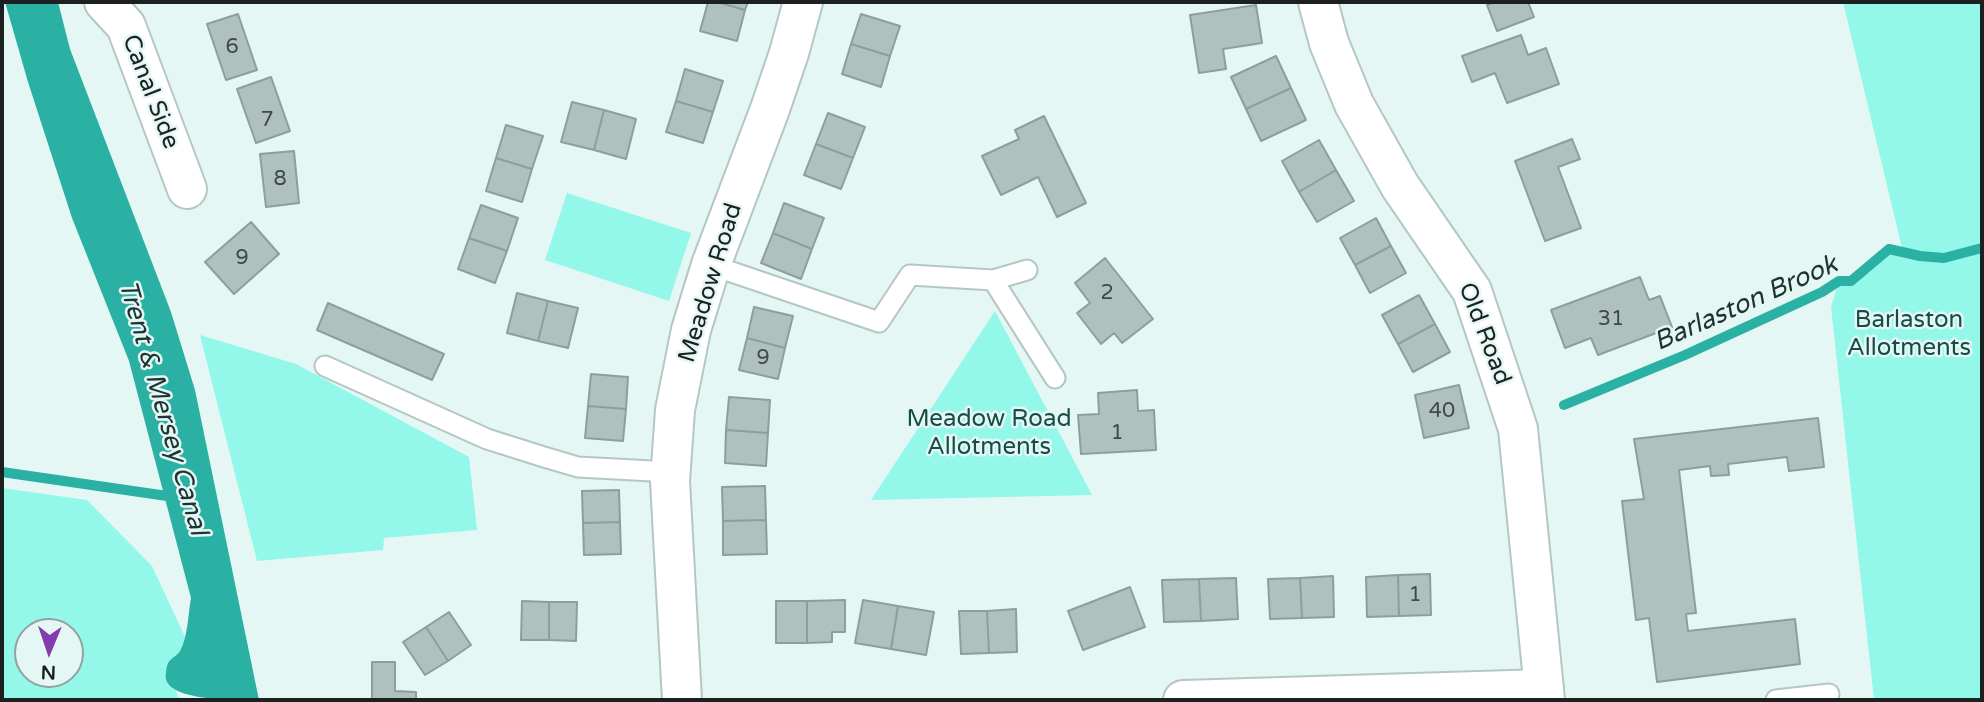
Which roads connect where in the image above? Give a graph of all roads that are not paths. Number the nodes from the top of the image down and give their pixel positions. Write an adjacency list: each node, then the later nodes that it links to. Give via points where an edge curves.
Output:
1 (104, 2): 4 (street, Canal Side, via 126,26)
2 (803, 2): 5 (street, Meadow Road, via 774,98)
3 (1318, 2): 12 (street, Old Road, via 1354,104 1400,186 1472,291 1518,429)
4 (187, 189)
5 (711, 265): 7 (lane, via 879,322 910,275); 10 (street, Meadow Road, via 691,330 676,410)
6 (1027, 270): 7 (lane)
7 (993, 280): 9 (lane)
8 (325, 366): 10 (lane, via 487,439 544,457 578,467)
9 (1055, 377)
10 (671, 472): 13 (street, Meadow Road)
11 (1829, 694): 15 (lane)
12 (1544, 695): 14 (street)
13 (682, 700)
14 (1183, 700)
15 (1776, 700)

